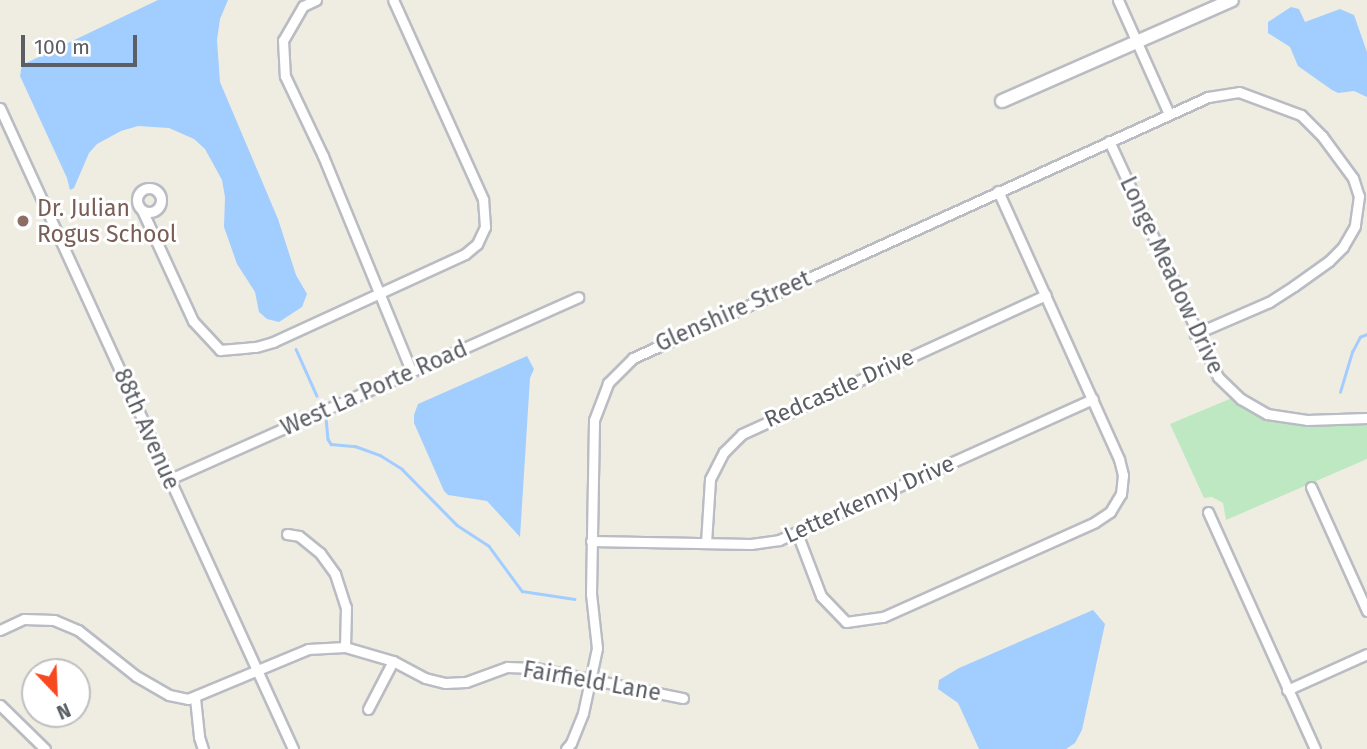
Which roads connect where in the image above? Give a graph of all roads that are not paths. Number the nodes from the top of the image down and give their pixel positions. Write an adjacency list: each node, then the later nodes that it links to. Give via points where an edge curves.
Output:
1 (316, 0): 12 (street, via 303,6 283,40 285,76 323,156)
2 (393, 0): 12 (street, via 480,192 485,227 477,244 465,254)
3 (1118, 0): 5 (street)
4 (1232, 0): 5 (street)
5 (1137, 42): 6 (street); 8 (street)
6 (1002, 101)
7 (0, 108): 19 (street, 88th Avenue)
8 (1169, 114): 9 (street, Glenshire Street); 15 (street, Glenshire Street, via 1222,93 1249,94 1309,121 1348,169 1359,196 1356,226 1329,261 1269,302)
9 (1109, 141): 10 (street, Glenshire Street); 15 (street, Longe Meadow Drive)
10 (998, 191): 13 (street); 24 (street, Glenshire Street, via 626,363 608,383 594,420)
11 (142, 210): 12 (street, via 193,321 220,350 273,342)
12 (377, 295): 16 (street)
13 (1046, 295): 17 (street); 25 (street, Redcastle Drive, via 741,434 724,452 710,479)
14 (578, 297): 16 (street, West La Porte Road)
15 (1195, 334): 18 (street, Longe Meadow Drive, via 1218,377 1241,399 1268,414 1307,420)
16 (411, 371): 19 (street, West La Porte Road)
17 (1093, 399): 22 (street, Letterkenny Drive); 22 (street, via 1123,475 1121,494 1110,512 1095,522 883,617 846,622 821,596)
18 (1367, 418)
19 (170, 479): 31 (street, 88th Avenue)
20 (1311, 487): 26 (street)
21 (1208, 512): 33 (street)
22 (797, 533): 25 (street, Letterkenny Drive, via 762,543)
23 (287, 534): 28 (street, via 299,536 320,553 335,574 346,607)
24 (591, 541): 25 (street, Letterkenny Drive); 32 (street, Glenshire Street, via 597,642)
25 (706, 543)
26 (1367, 611)
27 (0, 630): 34 (street, via 24,619 54,620 78,630 136,676 169,695)
28 (345, 647): 30 (street, Fairfield Lane); 31 (street, Fairfield Lane, via 308,649)
29 (1367, 654): 33 (street)
30 (393, 661): 32 (street, Fairfield Lane, via 445,683 466,682 507,667); 37 (street)
31 (257, 673): 34 (street, Fairfield Lane); 40 (street, 88th Avenue)
32 (592, 679): 35 (street, Fairfield Lane); 41 (street, Glenshire Street)
33 (1287, 690): 42 (street)
34 (195, 698): 39 (street)
35 (683, 698)
36 (0, 705): 38 (street)
37 (368, 709)
38 (46, 749)
39 (203, 749)
40 (293, 749)
41 (566, 749)
42 (1315, 749)

